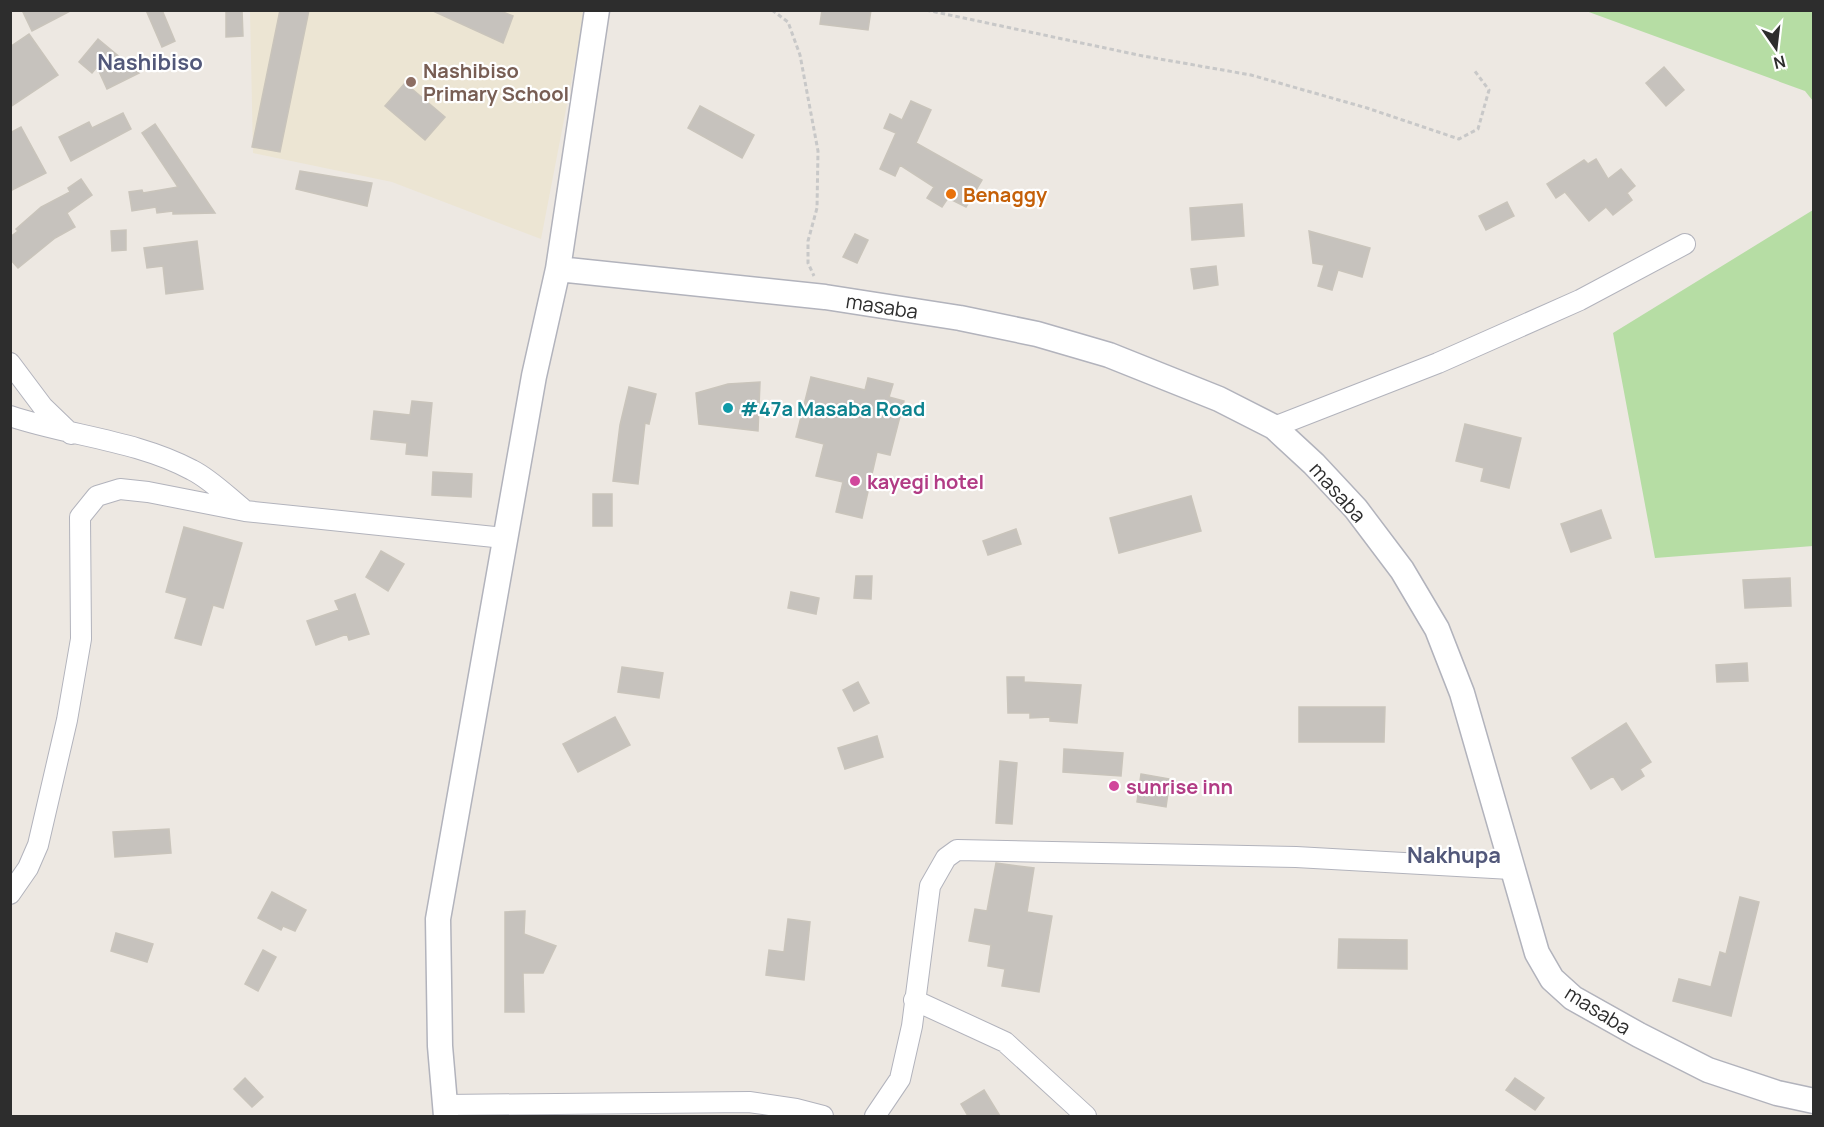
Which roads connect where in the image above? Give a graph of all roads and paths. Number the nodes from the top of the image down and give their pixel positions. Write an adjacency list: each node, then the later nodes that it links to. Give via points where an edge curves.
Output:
1 (597, 10): 6 (street)
2 (772, 10): 7 (path, via 788,22 800,54 818,151 817,208 808,241 808,263)
3 (926, 10): 4 (path, via 1251,75 1459,139 1478,129 1489,90)
4 (1474, 70)
5 (1685, 244): 10 (street, via 1569,305 1438,363)
6 (558, 269): 7 (street, masaba); 13 (street)
7 (825, 297): 10 (street, masaba, via 1037,334 1109,355 1219,399)
8 (10, 363): 11 (street, via 43,407)
9 (10, 416): 11 (street)
10 (1274, 427): 14 (street, masaba, via 1356,509 1402,570 1437,629 1462,693)
11 (71, 434): 12 (street, via 108,441 182,465 205,478)
12 (245, 511): 13 (street); 15 (street, via 120,489 97,496 80,517 80,655 38,845)
13 (504, 538): 18 (street, via 438,919)
14 (1511, 869): 16 (street, via 1296,857 957,850 946,858 930,886); 17 (street, masaba, via 1537,953 1552,979 1573,998 1708,1070)
15 (10, 894)
16 (914, 1000): 20 (street, via 900,1078); 21 (street, via 1005,1042)
17 (1814, 1101)
18 (445, 1111): 19 (street, via 749,1102)
19 (823, 1116)
20 (875, 1116)
21 (1086, 1116)

